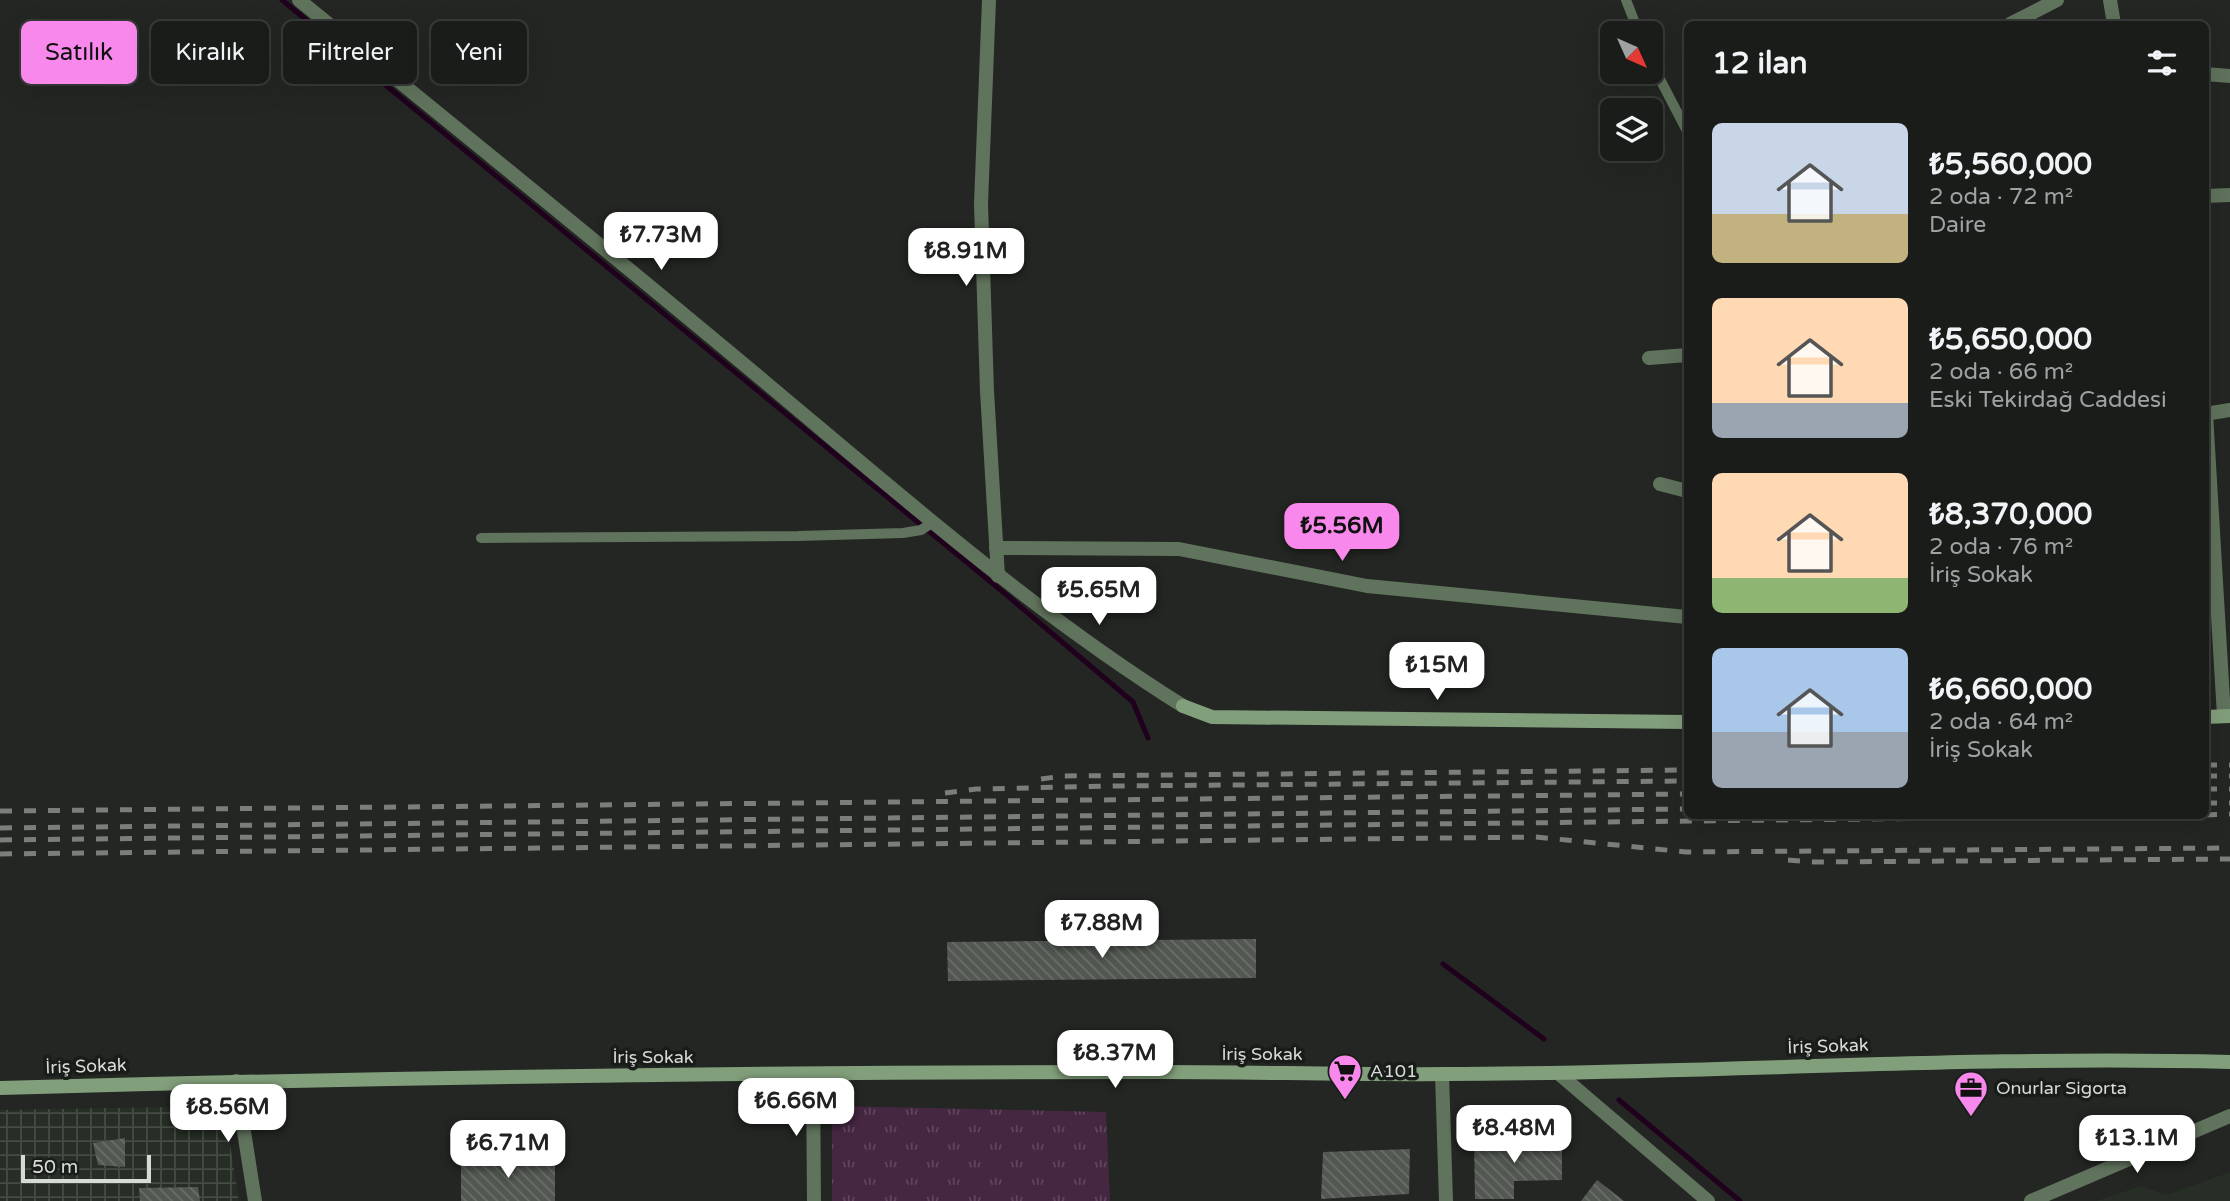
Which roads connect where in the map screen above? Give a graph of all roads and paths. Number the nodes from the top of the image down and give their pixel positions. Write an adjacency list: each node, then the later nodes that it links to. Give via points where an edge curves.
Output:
1 (299, 0): 22 (street, via 662,295)
2 (989, 0): 24 (street, via 981,204)
3 (1626, 0): 6 (lane)
4 (2057, 0): 7 (street)
5 (2110, 0): 8 (street)
6 (1634, 21)
7 (2016, 21)
8 (2114, 21)
9 (2209, 74): 10 (street)
10 (2230, 76)
11 (1663, 84): 12 (lane)
12 (1684, 125)
13 (2230, 195): 14 (street)
14 (2209, 196)
15 (1684, 355): 16 (street)
16 (1649, 358)
17 (2230, 410): 18 (street)
18 (2209, 413)
19 (2209, 469): 28 (street)
20 (1660, 484): 21 (street)
21 (1684, 490)
22 (928, 525): 23 (lane, via 903,533 797,537); 25 (street)
23 (481, 538)
24 (996, 548): 25 (street); 26 (street, via 1179,549 1367,586)
25 (998, 576): 27 (street)
26 (1684, 617)
27 (1182, 706): 30 (main road, via 1212,717)
28 (2227, 716): 29 (main road)
29 (2209, 717)
30 (1684, 722)
31 (2230, 1062): 32 (main road, İriş Sokak, via 1878,1063)
32 (1558, 1073): 33 (main road, İriş Sokak); 41 (street)
33 (1442, 1074): 34 (main road, İriş Sokak); 40 (street)
34 (813, 1075): 35 (main road, İriş Sokak); 39 (street)
35 (236, 1081): 36 (main road, İriş Sokak); 38 (street)
36 (0, 1088)
37 (2230, 1116): 42 (street)
38 (255, 1201)
39 (814, 1201)
40 (1446, 1201)
41 (1708, 1201)
42 (2031, 1201)

